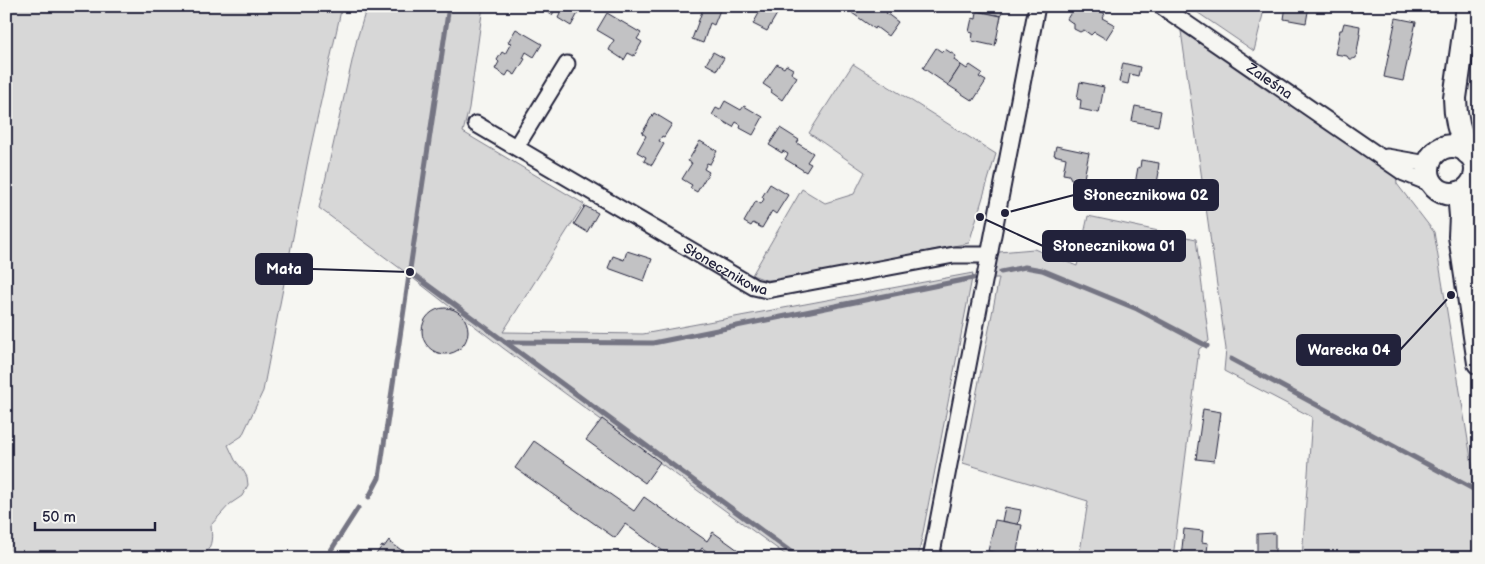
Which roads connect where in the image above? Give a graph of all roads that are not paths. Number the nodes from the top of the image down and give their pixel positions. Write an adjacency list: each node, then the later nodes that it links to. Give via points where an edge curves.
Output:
1 (1037, 6): 12 (street)
2 (1161, 6): 9 (street, Zaleśna)
3 (1468, 6): 5 (street)
4 (566, 64): 7 (street)
5 (1455, 107): 8 (street); 10 (street, via 1444,142)
6 (476, 124): 7 (street, Słonecznikowa)
7 (516, 147): 12 (street, Słonecznikowa, via 754,287 767,290 954,255)
8 (1468, 153): 10 (street, via 1452,146); 11 (street, via 1476,171)
9 (1380, 156): 10 (street, Zaleśna, via 1415,162); 11 (street, Zaleśna, via 1404,173)
10 (1435, 156): 11 (street, via 1429,175)
11 (1461, 190): 13 (street, via 1450,217 1460,236)
12 (989, 255): 14 (street)
13 (1479, 363)
14 (931, 558)

